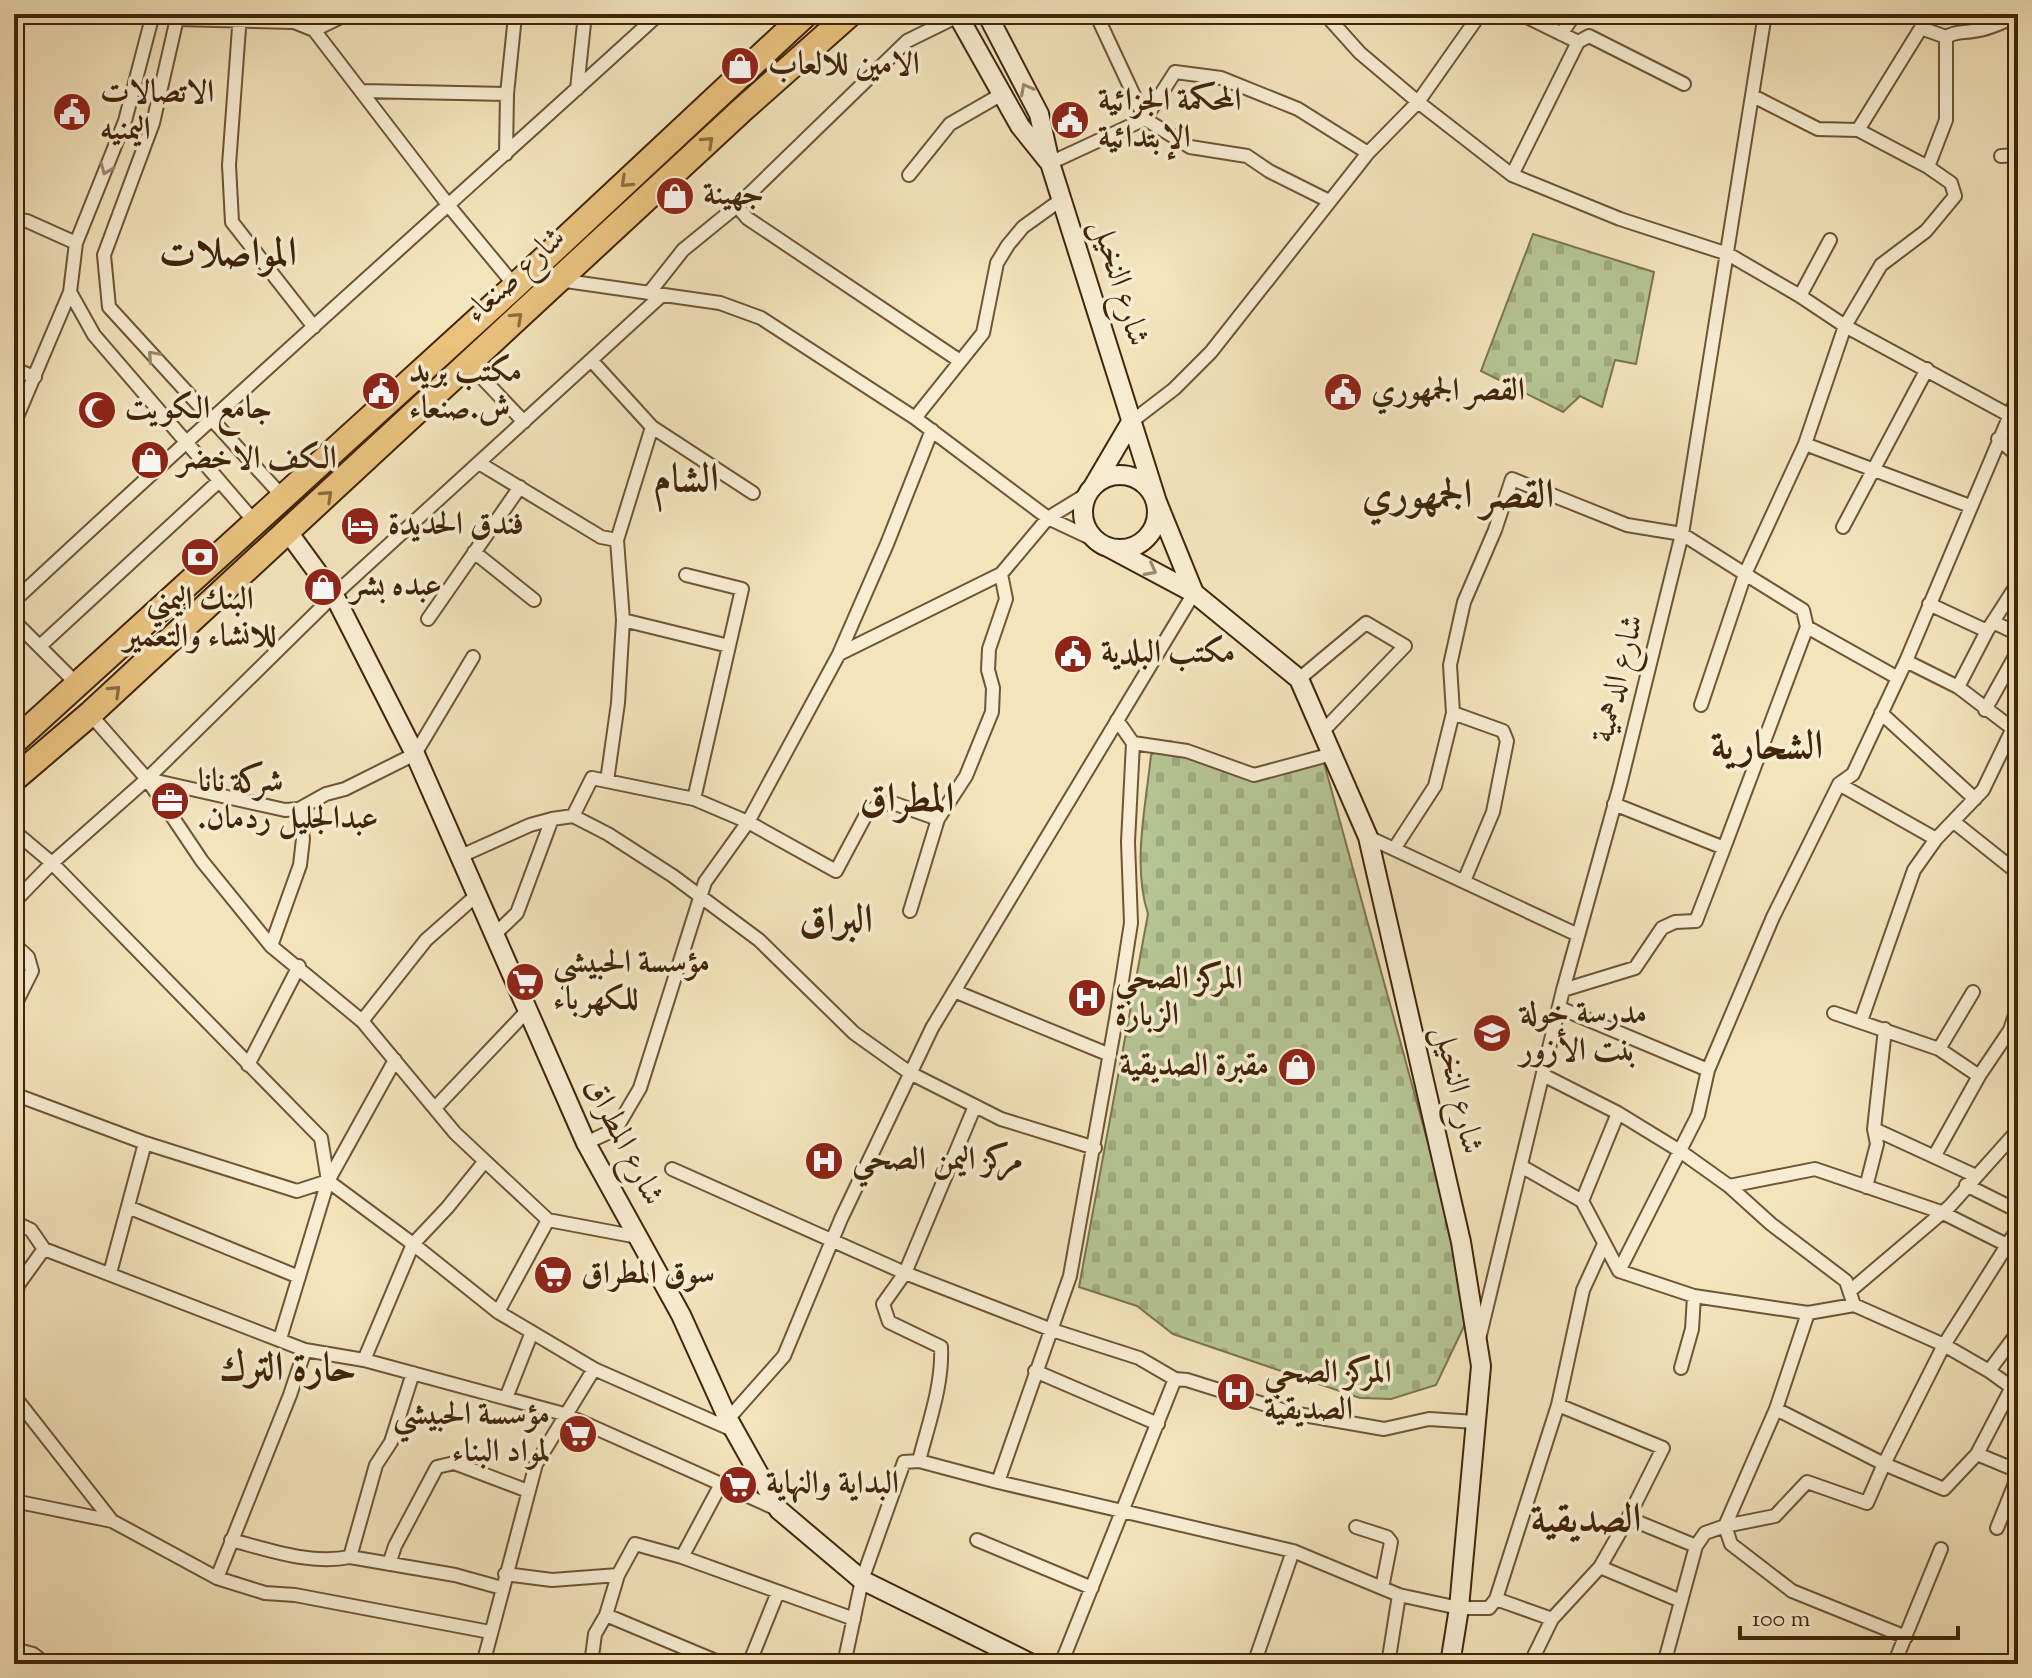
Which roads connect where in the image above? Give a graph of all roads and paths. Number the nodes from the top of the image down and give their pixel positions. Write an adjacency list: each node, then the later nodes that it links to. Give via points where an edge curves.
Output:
1 (153, 14): 53 (street, one-way to 53, via 125,121)
2 (347, 14): 22 (street)
3 (463, 14): 32 (street, via 515,16)
4 (585, 14): 30 (street)
5 (659, 14): 30 (street)
6 (806, 14): 26 (highway, شارع صنعاء)
7 (850, 14): 27 (highway, شارع صنعاء)
8 (987, 14): 43 (street, شارع النخيل, one-way to 8, via 1039,114)
9 (1096, 14): 37 (street)
10 (1325, 14): 35 (street, via 1360,53)
11 (1480, 14): 35 (street)
12 (1521, 14): 23 (street)
13 (1575, 14): 23 (street)
14 (1765, 14): 34 (street, شارع الدهمية)
15 (1924, 14): 21 (street)
16 (958, 15): 33 (street, شارع النخيل); 50 (street, via 907,41)
17 (2018, 15): 24 (street, via 2003,24)
18 (178, 16): 19 (street); 71 (street, one-way to 18, via 109,307 104,255 153,123)
19 (240, 17): 20 (street); 61 (street, via 229,165 232,222)
20 (294, 18): 22 (street)
21 (1921, 28): 24 (street); 38 (street)
22 (314, 30): 31 (street)
23 (1561, 34): 25 (street)
24 (1946, 37): 44 (street, via 1946,120)
25 (1578, 42): 28 (street, via 1589,36); 46 (street)
26 (766, 51): 27 (highway, via 764,63 771,73); 29 (highway, شارع صنعاء)
27 (783, 74): 36 (highway, شارع صنعاء)
28 (1684, 84)
29 (728, 86): 36 (highway, via 741,91); 56 (highway, شارع صنعاء, one-way to 56)
30 (577, 89): 40 (street)
31 (362, 91): 32 (street); 49 (street)
32 (507, 94): 40 (street)
33 (1002, 94): 43 (street, شارع النخيل); 45 (street, via 950,124)
34 (1753, 96): 38 (street, via 1818,129); 54 (street, شارع الدهمية)
35 (1418, 102): 39 (street); 46 (street)
36 (743, 109): 55 (highway, شارع صنعاء, one-way to 36)
37 (1145, 119): 39 (street, via 1175,72 1221,78 1298,109); 43 (street); 48 (street, via 1190,147 1247,156)
38 (1858, 130): 44 (street)
39 (1368, 153): 48 (street)
40 (506, 154): 49 (street)
41 (2018, 155): 42 (street)
42 (2001, 156)
43 (1050, 163): 47 (street, شارع النخيل)
44 (1928, 167): 60 (street, via 1951,183 1955,196 1926,231 1881,265)
45 (909, 175)
46 (1512, 175): 54 (street, via 1620,219)
47 (1062, 199): 63 (street, via 1008,245 997,263 983,333); 73 (street, شارع النخيل)
48 (1329, 201): 73 (street, via 1211,352)
49 (449, 206): 56 (street); 61 (street)
50 (737, 206): 58 (street, via 683,250); 63 (street, via 747,218)
51 (14, 220): 53 (street)
52 (1830, 240): 59 (street)
53 (76, 243): 57 (street)
54 (1728, 254): 59 (street); 94 (street, شارع الدهمية)
55 (559, 280): 58 (street); 64 (highway, شارع صنعاء, one-way to 55)
56 (515, 286): 87 (highway, شارع صنعاء)
57 (70, 292): 67 (street); 78 (street, via 94,335)
58 (655, 294): 62 (street); 69 (street, via 720,303 761,318)
59 (1800, 296): 60 (street)
60 (1845, 326): 66 (street); 79 (street)
61 (314, 327): 71 (street)
62 (591, 360): 72 (street); 75 (street)
63 (960, 361): 69 (street)
64 (469, 364): 72 (street); 93 (highway, شارع صنعاء, one-way to 64)
65 (14, 369): 67 (street)
66 (1927, 369): 70 (street); 82 (street)
67 (35, 377): 74 (street)
68 (2018, 396): 70 (street)
69 (915, 418): 76 (street)
70 (2013, 418): 77 (street)
71 (210, 419): 78 (street); 87 (street)
72 (524, 422): 81 (street)
73 (1131, 422): 85 (street); 88 (street, شارع النخيل)
74 (14, 424)
75 (652, 427): 86 (street); 95 (street)
76 (932, 430): 90 (street); 116 (street)
77 (1998, 439): 80 (street); 89 (street)
78 (185, 441): 83 (street); 105 (street)
79 (1805, 444): 82 (street); 99 (street)
80 (2018, 456)
81 (479, 463): 84 (street); 103 (street)
82 (1874, 470): 89 (street); 92 (street)
83 (218, 482): 91 (street); 113 (street)
84 (520, 487): 95 (street, via 601,537); 97 (street)
85 (1090, 491): 88 (street, via 1103,479 1129,475 1141,480); 90 (street); 96 (street, via 1084,520)
86 (753, 493)
87 (282, 496): 91 (highway, شارع صنعاء)
88 (1157, 502): 96 (street, via 1155,525 1141,543 1119,549); 102 (street, شارع النخيل)
89 (1970, 506): 106 (street)
90 (1048, 518): 96 (street); 98 (street)
91 (254, 521): 121 (highway, شارع صنعاء)
92 (1843, 527)
93 (288, 532): 103 (street, شارع المطراق); 127 (highway, شارع صنعاء, one-way to 93)
94 (1682, 534): 99 (street); 125 (street, via 1627,525 1512,479 1464,602 1450,665); 141 (street, شارع الدهمية)
95 (617, 540): 108 (street)
96 (1102, 544): 102 (street, شارع النخيل, one-way to 102)
97 (474, 552): 104 (street); 107 (street)
98 (1001, 574): 116 (street); 145 (street, via 1006,599 988,660 992,712 966,776)
99 (1745, 574): 110 (street, via 1803,610); 123 (street)
100 (686, 575): 114 (street, via 742,589)
101 (2018, 583): 111 (street)
102 (1194, 593): 120 (street, شارع النخيل); 128 (street)
103 (334, 595): 133 (street, شارع المطراق); 136 (street)
104 (534, 600)
105 (14, 601)
106 (1929, 604): 111 (street); 118 (street)
107 (428, 619)
108 (623, 620): 114 (street); 137 (street)
109 (14, 621): 113 (street)
110 (1807, 627): 119 (street); 151 (street)
111 (1990, 627): 112 (street); 122 (street)
112 (2018, 634)
113 (40, 646): 121 (street)
114 (729, 646): 139 (street)
115 (2018, 651): 124 (street)
116 (839, 654): 146 (street)
117 (473, 657): 133 (street)
118 (1906, 661): 119 (street); 122 (street)
119 (1898, 678): 126 (street)
120 (1299, 679): 129 (street, شارع النخيل); 129 (street, via 1366,623 1405,646)
121 (76, 683): 131 (highway, شارع صنعاء)
122 (1958, 687): 124 (street)
123 (1701, 705)
124 (1985, 710): 130 (street)
125 (1453, 713): 152 (street, via 1435,786); 156 (street, via 1503,731 1507,741 1493,812)
126 (1881, 713): 138 (street, via 1853,774); 140 (street)
127 (90, 714): 135 (highway, شارع صنعاء); 136 (street)
128 (1117, 720): 132 (street); 167 (street)
129 (1322, 732): 134 (street, شارع النخيل)
130 (2015, 732): 140 (street)
131 (14, 742)
132 (1133, 743): 134 (street, via 1187,751 1254,775); 179 (street, via 1131,923)
133 (415, 754): 142 (street); 153 (street, شارع المطراق)
134 (1332, 754): 149 (street, شارع النخيل)
135 (14, 779)
136 (147, 779): 142 (street); 154 (street); 164 (street, via 202,861)
137 (607, 781): 139 (street); 143 (street, via 592,778)
138 (1839, 784): 150 (street); 182 (street, via 1773,917)
139 (694, 799): 146 (street)
140 (1975, 799): 147 (street)
141 (1614, 804): 151 (street); 162 (street, شارع الدهمية)
142 (299, 809): 164 (street, via 300,865)
143 (573, 816): 144 (street); 158 (street)
144 (552, 819): 153 (street); 161 (street, via 517,913)
145 (938, 819): 146 (street, via 890,802 868,811 836,871); 160 (street)
146 (748, 822): 158 (street)
147 (1954, 822): 150 (street); 155 (street)
148 (14, 831): 154 (street)
149 (1368, 837): 152 (street); 233 (street, شارع النخيل, via 1461,1242)
150 (1936, 839): 175 (street, via 1914,870)
151 (1724, 848): 166 (street, via 1696,921 1662,928 1635,968)
152 (1394, 849): 156 (street)
153 (461, 856): 157 (street, شارع المطراق)
154 (52, 863): 159 (street); 181 (street)
155 (2018, 873)
156 (1464, 881): 162 (street)
157 (478, 894): 161 (street, شارع المطراق); 174 (street, via 426,940)
158 (700, 897): 183 (street, via 759,940 854,1033); 193 (street, via 640,1088 616,1129)
159 (14, 902)
160 (910, 911)
161 (495, 934): 172 (street, شارع المطراق)
162 (1578, 935): 166 (street, شارع الدهمية)
163 (14, 944): 170 (street, via 28,957 32,971)
164 (271, 946): 165 (street)
165 (299, 966): 174 (street); 181 (street)
166 (1563, 990): 171 (street, شارع الدهمية)
167 (954, 991): 179 (street); 183 (street)
168 (1973, 992): 178 (street)
169 (2018, 1006): 177 (street)
170 (14, 1007)
171 (1560, 1008): 182 (street); 184 (street, شارع الدهمية)
172 (528, 1010): 188 (street); 193 (street, شارع المطراق)
173 (1834, 1013): 175 (street)
174 (362, 1021): 180 (street)
175 (1861, 1021): 176 (street)
176 (1885, 1029): 178 (street); 190 (street)
177 (2014, 1033): 185 (street)
178 (1939, 1049): 185 (street)
179 (1110, 1055): 194 (street)
180 (395, 1060): 188 (street); 201 (street)
181 (248, 1065): 201 (street, via 321,1138)
182 (1708, 1070): 195 (street, via 1698,1115)
183 (910, 1073): 187 (street); 212 (street)
184 (1543, 1075): 189 (street); 198 (street, شارع الدهمية)
185 (1979, 1076): 196 (street)
186 (14, 1094): 192 (street)
187 (975, 1106): 194 (street); 219 (street)
188 (435, 1108): 197 (street)
189 (1618, 1113): 195 (street); 204 (street)
190 (1874, 1129): 196 (street); 203 (street, via 1877,1144)
191 (2018, 1130): 200 (street)
192 (145, 1143): 201 (street, via 297,1191); 205 (street)
193 (586, 1143): 211 (street, شارع المطراق)
194 (1095, 1148): 228 (street, via 1070,1276)
195 (1680, 1151): 202 (street); 217 (street)
196 (1935, 1155): 200 (street)
197 (485, 1161): 208 (street); 213 (street)
198 (1521, 1166): 204 (street); 233 (street, شارع الدهمية)
199 (672, 1169): 212 (street)
200 (1971, 1180): 206 (street); 207 (street)
201 (328, 1181): 213 (street); 220 (street)
202 (1729, 1186): 203 (street, via 1815,1169); 222 (street, via 1846,1281)
203 (1866, 1187): 207 (street)
204 (1582, 1201): 214 (street)
205 (128, 1207): 218 (street); 220 (street)
206 (2018, 1211)
207 (1941, 1212): 215 (street); 222 (street)
208 (548, 1220): 211 (street); 226 (street)
209 (14, 1222): 216 (street, via 31,1230)
210 (2018, 1228): 215 (street)
211 (638, 1237): 250 (street, شارع المطراق)
212 (831, 1242): 219 (street); 250 (street, via 784,1356)
213 (413, 1244): 226 (street); 235 (street)
214 (1604, 1244): 217 (street); 245 (street, via 1583,1290)
215 (2007, 1245): 232 (street)
216 (44, 1249): 218 (street); 221 (street)
217 (1619, 1271): 223 (street)
218 (110, 1273): 231 (street)
219 (905, 1273): 228 (street); 252 (street, via 883,1304 889,1322 941,1347 942,1360)
220 (299, 1277): 231 (street)
221 (16, 1284): 225 (street)
222 (1850, 1291): 224 (street)
223 (1694, 1296): 227 (street); 236 (street)
224 (1854, 1305): 227 (street); 232 (street)
225 (14, 1311)
226 (498, 1312): 229 (street)
227 (1808, 1313): 246 (street)
228 (1052, 1330): 238 (street); 241 (street, via 1139,1358)
229 (532, 1332): 237 (street); 244 (street)
230 (2018, 1332): 239 (street)
231 (280, 1339): 234 (street)
232 (1944, 1345): 239 (street); 253 (street)
233 (1477, 1346): 248 (street, شارع النخيل, via 1481,1366)
234 (305, 1350): 235 (street); 266 (street)
235 (364, 1360): 240 (street)
236 (1681, 1368)
237 (594, 1369): 247 (street); 250 (street)
238 (1035, 1371): 249 (street); 255 (street)
239 (1989, 1371): 242 (street)
240 (413, 1373): 244 (street); 271 (street, via 391,1442 376,1465)
241 (1175, 1379): 248 (street, via 1292,1413 1384,1429 1429,1419); 249 (street)
242 (2015, 1390): 251 (street)
243 (14, 1396): 262 (street)
244 (506, 1398): 247 (street)
245 (1558, 1405): 261 (street, via 1663,1448); 284 (street)
246 (1776, 1409): 253 (street); 263 (street)
247 (564, 1414): 256 (street); 257 (street, via 536,1464)
248 (1476, 1422): 286 (street, شارع النخيل)
249 (1158, 1424): 259 (street)
250 (732, 1425): 260 (street, شارع المطراق)
251 (1977, 1454): 253 (street, via 1944,1489); 254 (street)
252 (919, 1461): 255 (street); 278 (street, via 904,1462)
253 (1884, 1464): 263 (street, via 1867,1503 1807,1482 1775,1516)
254 (2018, 1474): 265 (street)
255 (998, 1482): 259 (street)
256 (721, 1484): 260 (street); 272 (street)
257 (528, 1491): 273 (street, via 454,1463 437,1467); 275 (street)
258 (14, 1501): 262 (street)
259 (1122, 1509): 270 (street); 280 (street)
260 (779, 1510): 278 (street, شارع المطراق)
261 (1628, 1518): 268 (street); 274 (street)
262 (112, 1521): 277 (street)
263 (1725, 1526): 268 (street, via 1705,1533); 291 (street, via 1731,1544 1792,1591)
264 (1356, 1527): 281 (street, via 1391,1542)
265 (1997, 1528)
266 (231, 1540): 271 (street, via 296,1557); 277 (street)
267 (977, 1540): 280 (street)
268 (1696, 1546): 285 (street)
269 (1941, 1549): 291 (street)
270 (1293, 1551): 281 (street); 301 (street)
271 (350, 1557): 273 (street)
272 (682, 1557): 276 (street, via 635,1544); 282 (street)
273 (389, 1564): 279 (street)
274 (1600, 1567): 285 (street); 289 (street)
275 (505, 1574): 276 (street, via 552,1580); 279 (street)
276 (618, 1575): 287 (street)
277 (217, 1578): 290 (street, via 265,1593)
278 (862, 1580): 288 (street); 299 (street, شارع المطراق)
279 (502, 1588): 290 (street)
280 (1092, 1588): 300 (street)
281 (1382, 1588): 283 (street)
282 (778, 1592): 288 (street); 297 (street)
283 (1399, 1595): 286 (street); 302 (street)
284 (1496, 1599): 286 (street, via 1489,1608); 289 (street)
285 (1681, 1601): 305 (street)
286 (1459, 1608): 303 (street, شارع النخيل)
287 (606, 1615): 295 (street, via 595,1634); 296 (street)
288 (854, 1619): 298 (street)
289 (1552, 1619): 304 (street)
290 (490, 1632): 294 (street)
291 (1906, 1637): 306 (street)
292 (14, 1649): 293 (street)
293 (46, 1664)
294 (483, 1664)
295 (591, 1664)
296 (723, 1664)
297 (749, 1664)
298 (844, 1664)
299 (1032, 1664)
300 (1061, 1664)
301 (1254, 1664)
302 (1388, 1664)
303 (1450, 1664)
304 (1530, 1664)
305 (1664, 1664)
306 (1894, 1664)

